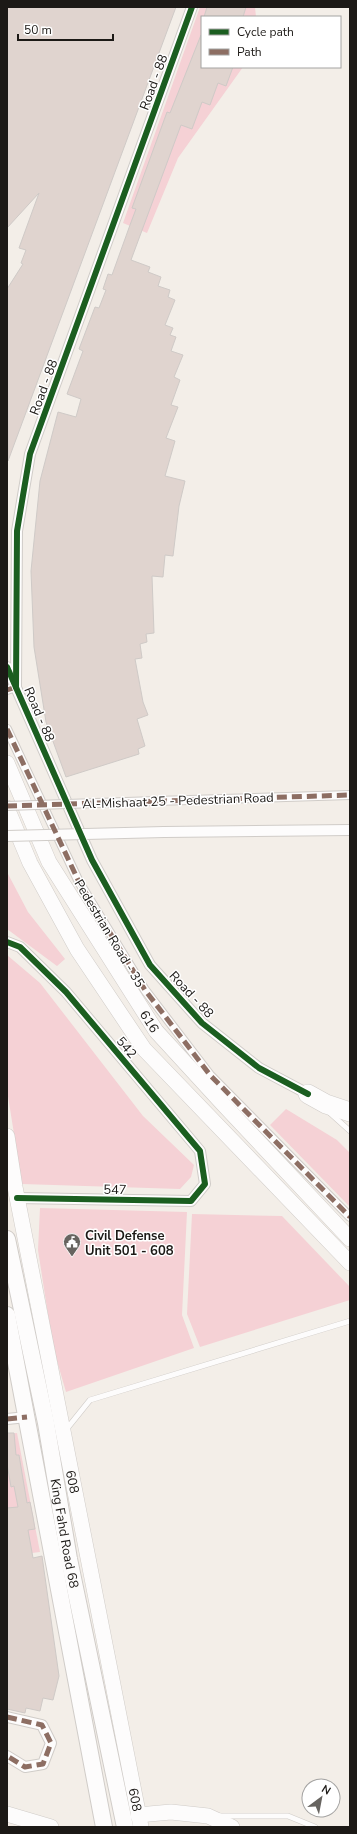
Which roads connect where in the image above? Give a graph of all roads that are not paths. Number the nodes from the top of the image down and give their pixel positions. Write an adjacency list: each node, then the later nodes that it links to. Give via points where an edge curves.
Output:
1 (192, 7): 3 (street, Road - 88, via 30,454 17,531)
2 (7, 667): 3 (street)
3 (11, 689): 11 (street, Road - 88, via 92,860 150,965 202,1023 259,1068)
4 (7, 729): 17 (street, Pedestrian Road - 35, via 79,882 145,990 210,1075)
5 (7, 763): 19 (main road, 616, via 49,862 156,1031)
6 (350, 795): 7 (street, Al-Mishaat 25 - Pedestrian Road, bridge)
7 (7, 807): 20 (main road, 616, via 30,863 77,949 144,1049)
8 (350, 830): 9 (street, bridge)
9 (7, 836)
10 (7, 942): 15 (street, 542, via 20,947 66,992 200,1151)
11 (308, 1094): 12 (highway, via 326,1104); 13 (lane, Road - 88)
12 (350, 1112)
13 (350, 1131)
14 (7, 1136): 16 (main road, 608)
15 (205, 1184): 16 (street, 547, via 191,1200)
16 (18, 1198): 25 (main road, 608)
17 (350, 1217)
18 (7, 1239): 33 (main road, King Fahd Road 68, via 46,1423 69,1559)
19 (350, 1239)
20 (350, 1263)
21 (7, 1315): 23 (main road, King Fahd Road 68)
22 (350, 1321): 25 (lane, via 90,1400)
23 (27, 1417): 24 (street); 32 (main road, King Fahd Road 68)
24 (7, 1419)
25 (64, 1433): 30 (main road, 608)
26 (7, 1717): 27 (street, via 42,1725 51,1743 43,1764 26,1767)
27 (7, 1756)
28 (7, 1814): 31 (main road)
29 (208, 1816): 30 (main road, via 171,1812); 34 (main road); 35 (lane, via 288,1816)
30 (139, 1821)
31 (51, 1827)
32 (104, 1827)
33 (125, 1827)
34 (232, 1827)
35 (315, 1827)

